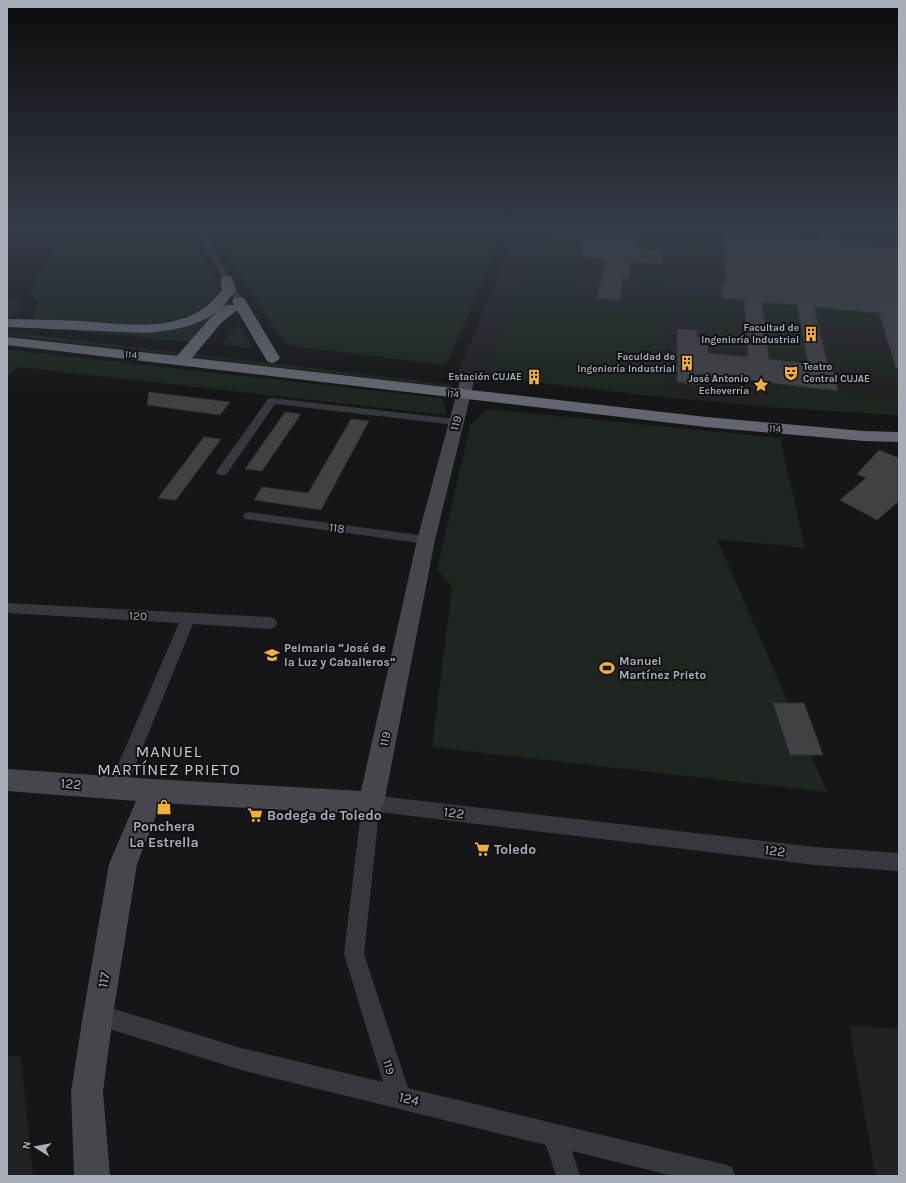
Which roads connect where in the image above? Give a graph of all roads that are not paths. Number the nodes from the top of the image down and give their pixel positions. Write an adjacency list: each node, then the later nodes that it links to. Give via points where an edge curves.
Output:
1 (227, 281): 4 (highway, via 229,290 223,301 209,312 188,322 164,327 113,328)
2 (228, 281): 3 (street)
3 (239, 301): 6 (highway); 8 (highway, via 216,320); 10 (highway)
4 (7, 323)
5 (7, 327): 8 (highway, 114)
6 (224, 332)
7 (7, 341): 11 (highway, 114)
8 (192, 349): 9 (highway, 114); 11 (highway)
9 (210, 351): 10 (highway, 114); 12 (highway)
10 (272, 358): 13 (highway, 114)
11 (181, 361): 12 (highway, 114)
12 (199, 364): 13 (highway, 114)
13 (465, 388): 14 (street, 119); 15 (highway, 114, via 762,414); 16 (highway, 114, via 713,423)
14 (456, 422): 17 (street, via 272,401); 19 (street, 119)
15 (899, 422)
16 (899, 437)
17 (222, 472)
18 (249, 516): 19 (street, 118)
19 (426, 540): 26 (street, 119)
20 (7, 608): 21 (street, 120)
21 (188, 618): 22 (street, 120); 24 (street)
22 (270, 623)
23 (7, 780): 24 (street, 122)
24 (117, 788): 25 (street, 122)
25 (153, 791): 26 (street, 122); 28 (street, 117, via 123,864)
26 (371, 803): 27 (street, 122, via 815,856); 29 (street, 119, via 354,954)
27 (899, 862)
28 (98, 1015): 29 (street, 124, via 241,1059); 31 (street, 117, via 87,1092)
29 (399, 1097): 30 (street, 124)
30 (555, 1135): 32 (street); 33 (street, 124)
31 (92, 1176)
32 (568, 1176)
33 (722, 1176)

